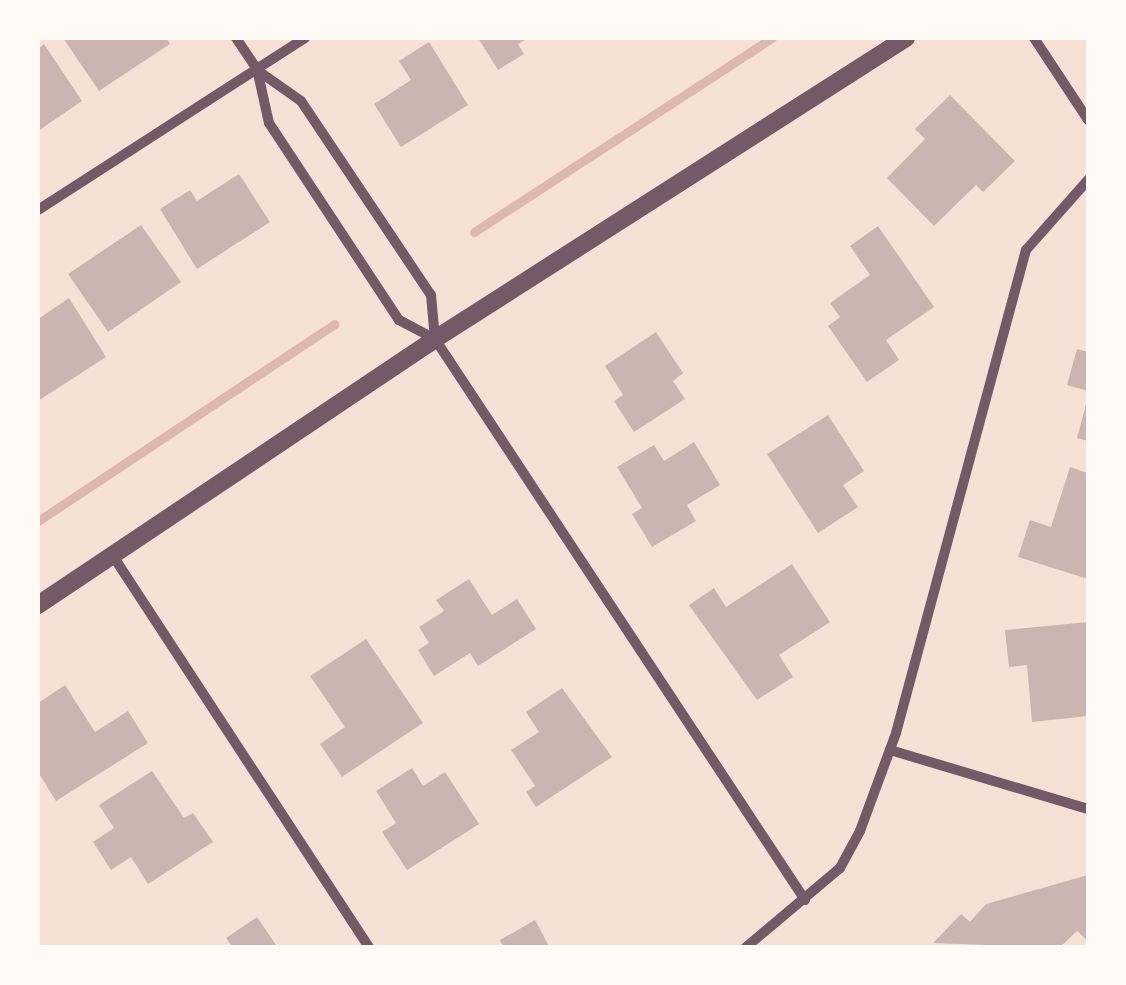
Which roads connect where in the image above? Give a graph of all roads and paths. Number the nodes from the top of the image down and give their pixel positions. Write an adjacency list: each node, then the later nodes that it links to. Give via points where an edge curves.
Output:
1 (236, 38): 5 (street)
2 (306, 38): 5 (street)
3 (906, 38): 9 (street)
4 (1034, 38): 6 (street)
5 (257, 70): 8 (street); 9 (street, via 269,123 399,320); 9 (street, via 302,101 431,295)
6 (1088, 120)
7 (1088, 180): 12 (street, via 1026,250)
8 (38, 210)
9 (434, 339): 10 (street); 14 (street)
10 (113, 556): 11 (street); 15 (street)
11 (38, 605)
12 (890, 750): 13 (street); 14 (street, via 840,868)
13 (1088, 809)
14 (805, 900): 16 (street)
15 (370, 948)
16 (746, 948)

